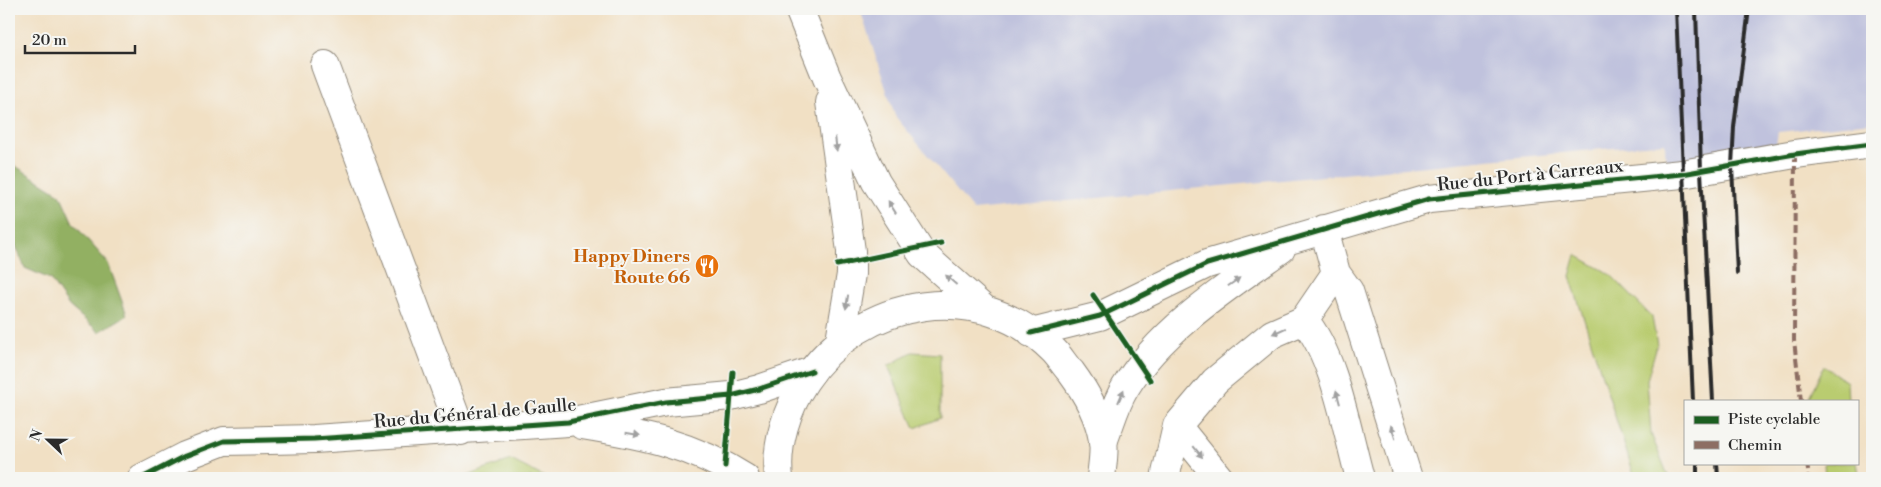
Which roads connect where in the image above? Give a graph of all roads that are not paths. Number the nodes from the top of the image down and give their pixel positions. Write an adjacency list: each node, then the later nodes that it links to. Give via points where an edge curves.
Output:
1 (799, 9): 3 (street)
2 (325, 65): 14 (street)
3 (827, 78): 7 (street, one-way to 3, via 918,248 876,182); 10 (street, one-way to 10, via 851,250 851,274)
4 (1872, 144): 5 (street, Rue du Port à Carreaux, via 1682,174 1429,199)
5 (1312, 232): 6 (street); 9 (street, Rue du Port à Carreaux, via 1207,264 1100,316); 15 (street, Rue du Port à Carreaux, one-way to 5, via 1124,390 1151,352 1218,294)
6 (1336, 273): 8 (street); 23 (street, one-way to 6, via 1350,291)
7 (985, 310): 9 (street); 10 (street, via 929,306 897,311 867,323)
8 (1304, 320): 13 (street, one-way to 13, via 1272,334 1215,381); 22 (street, one-way to 8, via 1331,372 1316,334)
9 (1031, 333): 15 (street, via 1054,351 1082,387)
10 (840, 340): 11 (street)
11 (812, 371): 12 (street, Rue du Général de Gaulle, via 731,396 666,402); 18 (street, via 795,396 782,433)
12 (568, 422): 14 (street, Rue du Général de Gaulle); 17 (street, Rue du Général de Gaulle, one-way to 17, via 681,445)
13 (1177, 426): 20 (street); 21 (street, one-way to 21)
14 (461, 431): 16 (street, Rue du Général de Gaulle, via 224,441)
15 (1103, 442): 19 (street)
16 (142, 478)
17 (745, 478)
18 (779, 478)
19 (1101, 478)
20 (1165, 478)
21 (1220, 478)
22 (1360, 478)
23 (1408, 478)

